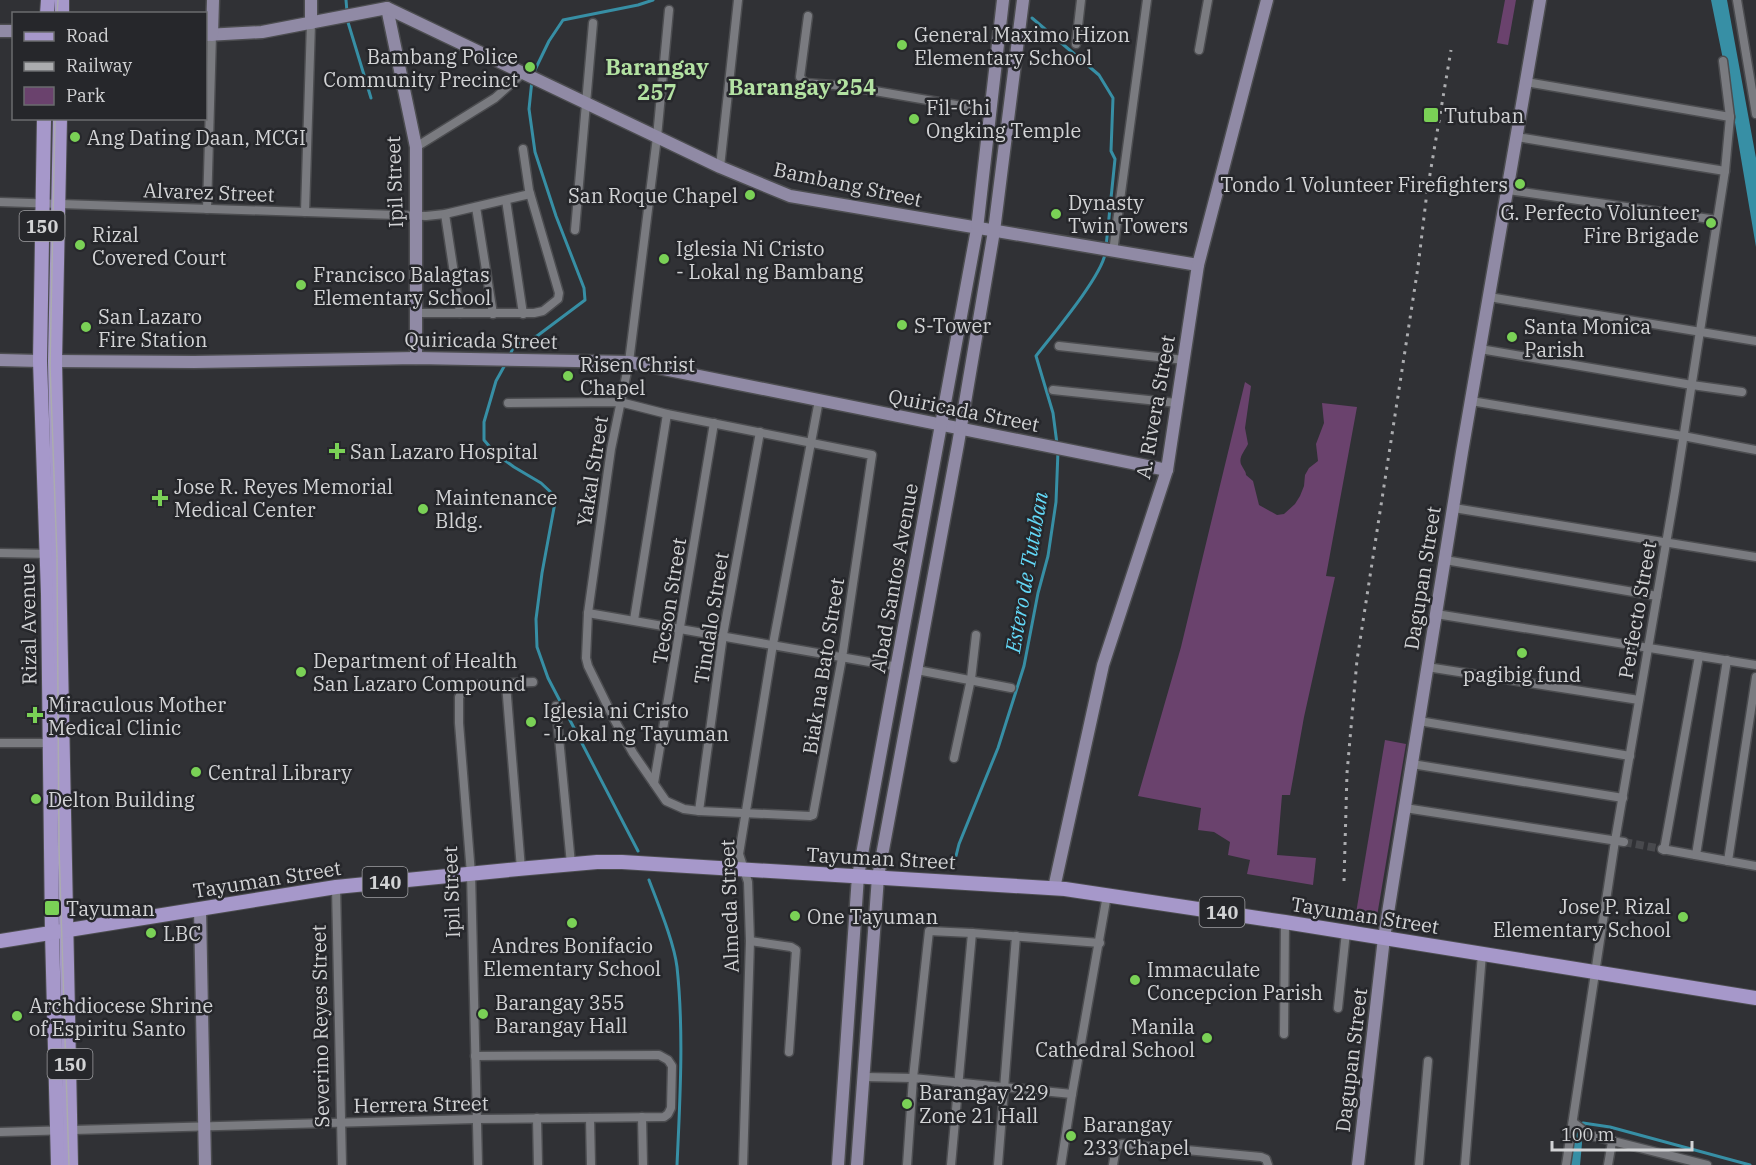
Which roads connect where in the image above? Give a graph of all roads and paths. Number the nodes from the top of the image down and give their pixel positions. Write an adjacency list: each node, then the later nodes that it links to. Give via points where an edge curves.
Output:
1 (213, 0): 17 (street)
2 (311, 0): 15 (street)
3 (738, 0): 33 (street)
4 (1003, 0): 24 (street, Abad Santos Avenue)
5 (1023, 0): 49 (street, Abad Santos Avenue)
6 (1081, 0): 18 (street)
7 (1147, 0): 50 (street)
8 (1208, 0): 19 (street)
9 (1267, 0): 51 (street, A. Rivera Street)
10 (1540, 0): 22 (street, Dagupan Street)
11 (1737, 0): 25 (street)
12 (391, 4): 15 (street); 21 (street, Bambang Street); 31 (street, Ipil Street)
13 (669, 10): 29 (street, Yakal Street)
14 (808, 16): 24 (street, via 800,76 805,83)
15 (311, 22): 17 (street, via 262,32); 43 (street)
16 (593, 23): 23 (street)
17 (209, 35): 42 (street)
18 (1076, 44)
19 (1199, 50)
20 (1723, 61): 26 (street, Perfecto Street)
21 (525, 74): 23 (street, Bambang Street); 31 (street, via 495,98)
22 (1526, 82): 26 (street); 30 (street, Dagupan Street)
23 (586, 103): 29 (street, Bambang Street); 48 (street)
24 (991, 111): 47 (street, Abad Santos Avenue)
25 (1756, 114)
26 (1730, 117): 34 (street, Perfecto Street)
27 (44, 120): 39 (main road, Rizal Avenue / 150)
28 (60, 120): 40 (main road, Rizal Avenue / 150)
29 (657, 137): 33 (street, Bambang Street); 68 (street, Yakal Street)
30 (1517, 137): 34 (street); 35 (street, Dagupan Street)
31 (416, 147): 45 (street, Ipil Street)
32 (523, 149): 36 (street)
33 (720, 167): 47 (street, Bambang Street, via 790,196)
34 (1725, 171): 46 (street, Perfecto Street)
35 (1508, 190): 46 (street); 52 (street, Dagupan Street)
36 (530, 194): 37 (street, Alvarez Street); 56 (street, via 559,293 554,304)
37 (506, 200): 41 (street, Alvarez Street); 56 (street)
38 (0, 202): 39 (street, Alvarez Street)
39 (43, 203): 40 (street, Alvarez Street); 58 (main road, Rizal Avenue / 150)
40 (59, 204): 42 (street, Alvarez Street); 59 (main road, Rizal Avenue / 150)
41 (476, 207): 44 (street, Alvarez Street); 55 (street)
42 (207, 209): 43 (street, Alvarez Street)
43 (305, 212): 45 (street, Alvarez Street)
44 (445, 214): 45 (street, Alvarez Street); 54 (street)
45 (416, 215): 53 (street, Ipil Street)
46 (1718, 220): 57 (street, Perfecto Street)
47 (977, 229): 49 (street, Bambang Street); 79 (street, Abad Santos Avenue)
48 (575, 230)
49 (994, 231): 50 (street, Bambang Street); 80 (street, Abad Santos Avenue)
50 (1107, 251): 51 (street, Bambang Street)
51 (1198, 266): 65 (street, A. Rivera Street)
52 (1489, 297): 57 (street); 62 (street, Dagupan Street)
53 (416, 313): 54 (street); 63 (street, Ipil Street)
54 (460, 313): 55 (street)
55 (494, 314): 56 (street)
56 (523, 314)
57 (1700, 332): 60 (street); 69 (street, Perfecto Street)
58 (40, 333): 59 (main road); 66 (main road, Rizal Avenue / 150)
59 (55, 333): 67 (main road, Rizal Avenue / 150)
60 (1756, 341)
61 (1059, 345): 65 (street)
62 (1480, 349): 69 (street); 73 (street, Dagupan Street)
63 (416, 358): 67 (street, Quiricada Street); 68 (street, Quiricada Street)
64 (0, 360): 66 (street, Quiricada Street)
65 (1184, 360): 76 (street, A. Rivera Street)
66 (40, 361): 67 (street, Quiricada Street); 89 (main road, Rizal Avenue / 150)
67 (55, 361): 89 (main road, Rizal Avenue / 150)
68 (629, 362): 72 (street, Quiricada Street); 74 (street, Yakal Street)
69 (1692, 385): 71 (street); 82 (street, Perfecto Street)
70 (1053, 390): 76 (street)
71 (1742, 392)
72 (819, 400): 79 (street, Quiricada Street); 83 (street, Almeda Street)
73 (1471, 401): 82 (street); 86 (street, Dagupan Street)
74 (621, 402): 75 (street); 77 (street); 93 (street, Yakal Street)
75 (508, 403)
76 (1177, 403): 85 (street, A. Rivera Street)
77 (667, 414): 78 (street); 95 (street)
78 (714, 423): 81 (street); 96 (street, Tecson Street)
79 (942, 425): 80 (street, Quiricada Street); 105 (street, Abad Santos Avenue)
80 (960, 429): 85 (street, Quiricada Street); 107 (street, Abad Santos Avenue)
81 (760, 432): 83 (street); 97 (street, Tindalo Street)
82 (1683, 436): 84 (street); 87 (street, Perfecto Street)
83 (810, 443): 99 (street, Almeda Street); 102 (street, Biak na Bato Street, via 872,455)
84 (1756, 450)
85 (1167, 471): 137 (street, A. Rivera Street, via 1103,665)
86 (1454, 508): 87 (street); 91 (street, Dagupan Street)
87 (1666, 543): 90 (street); 92 (street, Perfecto Street)
88 (0, 553): 89 (street)
89 (53, 554): 117 (main road, Rizal Avenue / 150)
90 (1756, 557)
91 (1444, 560): 92 (street); 94 (street, Dagupan Street)
92 (1657, 596): 100 (street, Perfecto Street)
93 (588, 613): 95 (street); 121 (street, Yakal Street, via 588,666 633,753)
94 (1436, 615): 100 (street); 106 (street, Dagupan Street)
95 (634, 620): 96 (street)
96 (681, 628): 97 (street); 121 (street, Tecson Street)
97 (723, 635): 99 (street); 124 (street, Tindalo Street)
98 (976, 635): 109 (street)
99 (773, 644): 102 (street); 125 (street, Almeda Street)
100 (1648, 648): 101 (street); 113 (street, Perfecto Street)
101 (1699, 656): 103 (street); 127 (street, via 1663,849)
102 (842, 658): 105 (street); 125 (street, Biak na Bato Street, via 813,815)
103 (1727, 660): 104 (street); 127 (street)
104 (1756, 665)
105 (898, 667): 134 (street, Abad Santos Avenue)
106 (1427, 667): 113 (street); 115 (street, Dagupan Street)
107 (917, 670): 109 (street); 135 (street, Abad Santos Avenue)
108 (1756, 677): 128 (street)
109 (970, 679): 112 (street); 119 (street)
110 (533, 682): 111 (street, Ipil Street)
111 (506, 684): 131 (street); 133 (street, Ipil Street, via 470,686 459,697)
112 (1011, 688)
113 (1639, 700): 118 (street, Perfecto Street)
114 (556, 706): 129 (street)
115 (1419, 721): 118 (street); 120 (street, Dagupan Street)
116 (0, 743): 117 (street)
117 (56, 743): 141 (main road, Rizal Avenue / 150); 143 (main road, Rizal Avenue / 150)
118 (1630, 756): 122 (street, Perfecto Street)
119 (954, 758)
120 (1412, 764): 122 (street); 123 (street, Dagupan Street)
121 (654, 783): 124 (street, Yakal Street, via 666,801)
122 (1623, 798): 126 (street, Perfecto Street)
123 (1405, 808): 126 (street); 146 (street, Dagupan Street)
124 (699, 811): 125 (street, Yakal Street)
125 (745, 812): 132 (street, Almeda Street, via 740,854)
126 (1620, 842): 151 (street, Perfecto Street)
127 (1696, 855): 128 (street)
128 (1728, 861): 130 (street)
129 (571, 864): 131 (main road, Tayuman Street / 140); 132 (main road, Tayuman Street / 140, via 622,862)
130 (1756, 866)
131 (521, 869): 133 (main road, Tayuman Street / 140)
132 (745, 870): 134 (main road, Tayuman Street / 140); 147 (street, Almeda Street)
133 (471, 874): 136 (main road, Tayuman Street / 140); 156 (street, Ipil Street)
134 (858, 876): 135 (main road, Tayuman Street / 140); 183 (street, Abad Santos Avenue)
135 (878, 877): 137 (main road, Tayuman Street / 140); 158 (street, Abad Santos Avenue)
136 (336, 887): 139 (main road, Tayuman Street / 140); 167 (street, Severino Reyes Street)
137 (1053, 888): 138 (main road, Tayuman Street / 140)
138 (1107, 895): 140 (main road, Tayuman Street / 140); 149 (street)
139 (200, 909): 141 (main road, Tayuman Street / 140); 169 (street)
140 (1285, 922): 142 (main road, Tayuman Street / 140); 154 (street)
141 (67, 930): 143 (main road, Tayuman Street / 140); 170 (main road, Rizal Avenue / 150)
142 (1346, 932): 146 (main road, Tayuman Street / 140); 153 (street)
143 (52, 933): 148 (main road, Tayuman Street / 140); 170 (main road, Rizal Avenue / 150)
144 (972, 933): 145 (street); 159 (street, via 929,931); 160 (street)
145 (1016, 936): 149 (street); 161 (street)
146 (1384, 938): 150 (main road, Tayuman Street / 140); 190 (street, Dagupan Street)
147 (750, 940): 155 (street, via 796,950); 182 (street, Almeda Street)
148 (0, 941)
149 (1100, 943): 162 (street)
150 (1482, 954): 151 (main road, Tayuman Street / 140); 192 (street)
151 (1596, 972): 152 (main road, Tayuman Street / 140); 168 (street, Perfecto Street)
152 (1756, 998)
153 (1338, 1008)
154 (1284, 1034)
155 (789, 1052)
156 (475, 1056): 163 (street, Herrera Street, via 659,1055 672,1066 670,1108 664,1117); 166 (street, Ipil Street)
157 (1428, 1061): 191 (street)
158 (865, 1077): 159 (street); 184 (street, Abad Santos Avenue)
159 (913, 1078): 160 (street); 185 (street)
160 (957, 1083): 161 (street); 186 (street)
161 (1003, 1087): 162 (street); 187 (street)
162 (1071, 1094): 188 (street)
163 (642, 1117): 165 (street, Herrera Street); 181 (street)
164 (537, 1118): 165 (street, Herrera Street); 166 (street, Herrera Street); 179 (street)
165 (590, 1118): 180 (street)
166 (476, 1119): 167 (street, Herrera Street); 178 (street, Ipil Street)
167 (340, 1122): 169 (street, Herrera Street); 177 (street, Severino Reyes Street)
168 (1575, 1124): 172 (street, via 1589,1135); 193 (street, Perfecto Street)
169 (203, 1126): 170 (street, Herrera Street); 176 (street)
170 (64, 1130): 171 (street, Herrera Street); 174 (main road, Rizal Avenue / 150); 175 (main road, Rizal Avenue / 150)
171 (0, 1132)
172 (1612, 1142): 194 (street); 195 (street)
173 (1267, 1162): 189 (street, via 1118,1145)
174 (58, 1165)
175 (71, 1165)
176 (205, 1165)
177 (342, 1165)
178 (478, 1165)
179 (538, 1165)
180 (591, 1165)
181 (643, 1165)
182 (743, 1165)
183 (838, 1165)
184 (857, 1165)
185 (907, 1165)
186 (951, 1165)
187 (998, 1165)
188 (1061, 1165)
189 (1113, 1165)
190 (1358, 1165)
191 (1419, 1165)
192 (1465, 1165)
193 (1566, 1165)
194 (1608, 1165)
195 (1707, 1165)

